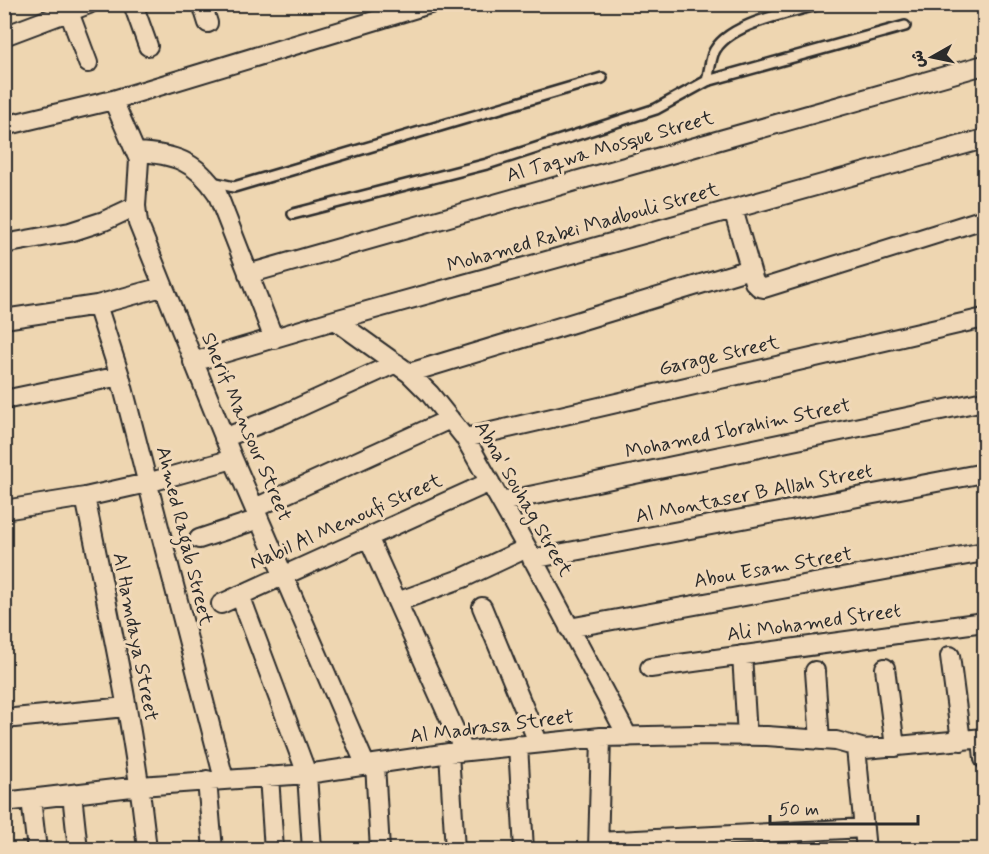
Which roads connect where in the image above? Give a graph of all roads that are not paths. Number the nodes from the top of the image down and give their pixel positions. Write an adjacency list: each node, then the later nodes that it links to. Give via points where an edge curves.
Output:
1 (89, 4): 6 (street)
2 (133, 4): 10 (street)
3 (202, 4): 7 (street)
4 (430, 4): 15 (street)
5 (820, 4): 14 (lane, via 736,31 714,53)
6 (69, 12): 9 (street); 11 (street)
7 (208, 23)
8 (905, 26): 14 (lane)
9 (4, 36)
10 (148, 46)
11 (88, 63)
12 (984, 65): 26 (street, Al Taqwa Mosque Street)
13 (602, 78): 19 (lane, via 234,187)
14 (707, 81): 22 (lane, via 656,109 499,160)
15 (114, 100): 16 (street); 18 (street, Sherif Mansour Street)
16 (4, 126)
17 (984, 139): 21 (street, Mohamed Rabei Madbouli Street)
18 (137, 152): 19 (street, via 156,153 193,165); 20 (street, Sherif Mansour Street, via 140,170)
19 (209, 181): 26 (street)
20 (136, 206): 24 (street, via 70,232); 27 (street, Sherif Mansour Street, via 138,223)
21 (733, 209): 25 (street); 31 (street, Mohamed Rabei Madbouli Street)
22 (293, 214)
23 (984, 219): 25 (street, via 769,287 753,282)
24 (4, 244)
25 (750, 269): 34 (street)
26 (248, 273): 32 (street)
27 (162, 286): 28 (street); 33 (street, Sherif Mansour Street)
28 (97, 305): 30 (street); 35 (street, Ahmed Ragab Street)
29 (984, 318): 40 (street, Garage Street)
30 (4, 319)
31 (335, 320): 32 (street, Mohamed Rabei Madbouli Street); 34 (street, Abna' Souhag Street)
32 (274, 339): 33 (street, Mohamed Rabei Madbouli Street)
33 (194, 362): 39 (street, Sherif Mansour Street)
34 (403, 368): 38 (street, Abna' Souhag Street); 39 (street)
35 (120, 376): 36 (street); 44 (street, Ahmed Ragab Street)
36 (4, 400)
37 (984, 400): 46 (street, Mohamed Ibrahim Street)
38 (450, 419): 40 (street, Abna' Souhag Street); 48 (street)
39 (224, 438): 41 (street, Sherif Mansour Street)
40 (465, 438): 43 (street, Abna' Souhag Street)
41 (233, 459): 44 (street); 48 (street, Sherif Mansour Street)
42 (984, 473): 52 (street, Al Montaser B Allah Street)
43 (490, 482): 46 (street, Abna' Souhag Street); 49 (street, Nabil Al Menoufi Street)
44 (147, 483): 45 (street); 82 (street, Ahmed Ragab Street)
45 (85, 497): 47 (street); 65 (street, Al Hamdaya Street)
46 (501, 502): 52 (street, Abna' Souhag Street)
47 (4, 510)
48 (257, 513): 50 (street); 53 (street, Sherif Mansour Street)
49 (368, 537): 53 (street, Nabil Al Menoufi Street); 55 (street)
50 (199, 539)
51 (984, 552): 59 (street, Abou Esam Street)
52 (529, 554): 55 (street, Al Montaser B Allah Street); 59 (street, Abna' Souhag Street)
53 (284, 575): 54 (street, Nabil Al Menoufi Street); 79 (street, Sherif Mansour Street)
54 (240, 595): 56 (street, Nabil Al Menoufi Street); 80 (street)
55 (397, 602): 77 (street)
56 (221, 604)
57 (482, 607): 73 (street)
58 (984, 622): 60 (street, Ali Mohamed Street)
59 (569, 628): 69 (street, Abna' Souhag Street)
60 (742, 656): 62 (street, Ali Mohamed Street); 67 (street)
61 (950, 656): 72 (street)
62 (650, 668)
63 (885, 668): 75 (street)
64 (815, 671): 71 (street)
65 (126, 707): 66 (street); 83 (street, Al Hamdaya Street)
66 (4, 719)
67 (747, 736): 69 (street, Al Madrasa Street); 71 (street, Al Madrasa Street)
68 (601, 737): 69 (street, Al Madrasa Street); 73 (street, Al Madrasa Street); 88 (street)
69 (628, 737)
70 (983, 738): 72 (street, Al Madrasa Street); 78 (street)
71 (820, 740): 76 (street, Al Madrasa Street)
72 (961, 741): 75 (street, Al Madrasa Street)
73 (538, 742): 74 (street, Al Madrasa Street)
74 (518, 745): 77 (street, Al Madrasa Street); 97 (street)
75 (895, 747): 76 (street, Al Madrasa Street)
76 (856, 748): 87 (street)
77 (457, 752): 79 (street, Al Madrasa Street); 96 (street)
78 (984, 759)
79 (371, 765): 80 (street, Al Madrasa Street); 95 (street, Sherif Mansour Street)
80 (307, 774): 81 (street, Al Madrasa Street); 94 (street)
81 (269, 776): 82 (street, Al Madrasa Street); 93 (street)
82 (215, 780): 83 (street, Al Madrasa Street); 92 (street, Ahmed Ragab Street)
83 (140, 786): 84 (street, Al Madrasa Street); 91 (street, Al Hamdaya Street)
84 (72, 794): 85 (street, Al Madrasa Street); 90 (street)
85 (31, 799): 86 (street, Al Madrasa Street); 89 (street)
86 (4, 802)
87 (864, 828): 88 (street); 98 (street)
88 (598, 846)
89 (37, 849)
90 (78, 849)
91 (147, 849)
92 (213, 849)
93 (274, 849)
94 (312, 849)
95 (381, 849)
96 (455, 849)
97 (524, 849)
98 (866, 849)

